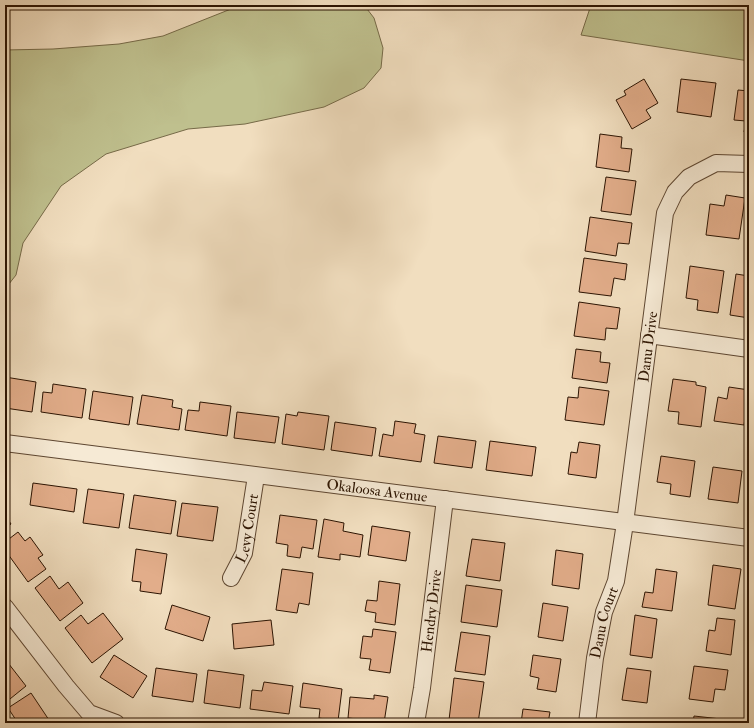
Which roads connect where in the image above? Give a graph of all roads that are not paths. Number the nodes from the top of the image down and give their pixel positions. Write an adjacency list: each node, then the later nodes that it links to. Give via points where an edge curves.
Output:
1 (749, 164): 2 (street, Danu Drive, via 716,163 688,177 675,192 665,213)
2 (649, 335): 3 (street); 7 (street, Danu Drive)
3 (749, 349)
4 (5, 444): 5 (street, Okaloosa Avenue)
5 (256, 476): 6 (street, Okaloosa Avenue); 9 (street, Levy Court, via 244,553)
6 (445, 499): 7 (street, Okaloosa Avenue); 12 (street, Hendry Drive)
7 (625, 523): 8 (street, Okaloosa Avenue); 13 (street, Danu Court, via 616,581 604,612 595,658)
8 (749, 538)
9 (231, 578)
10 (5, 607): 11 (street, via 89,713)
11 (116, 723)
12 (416, 723)
13 (587, 723)

